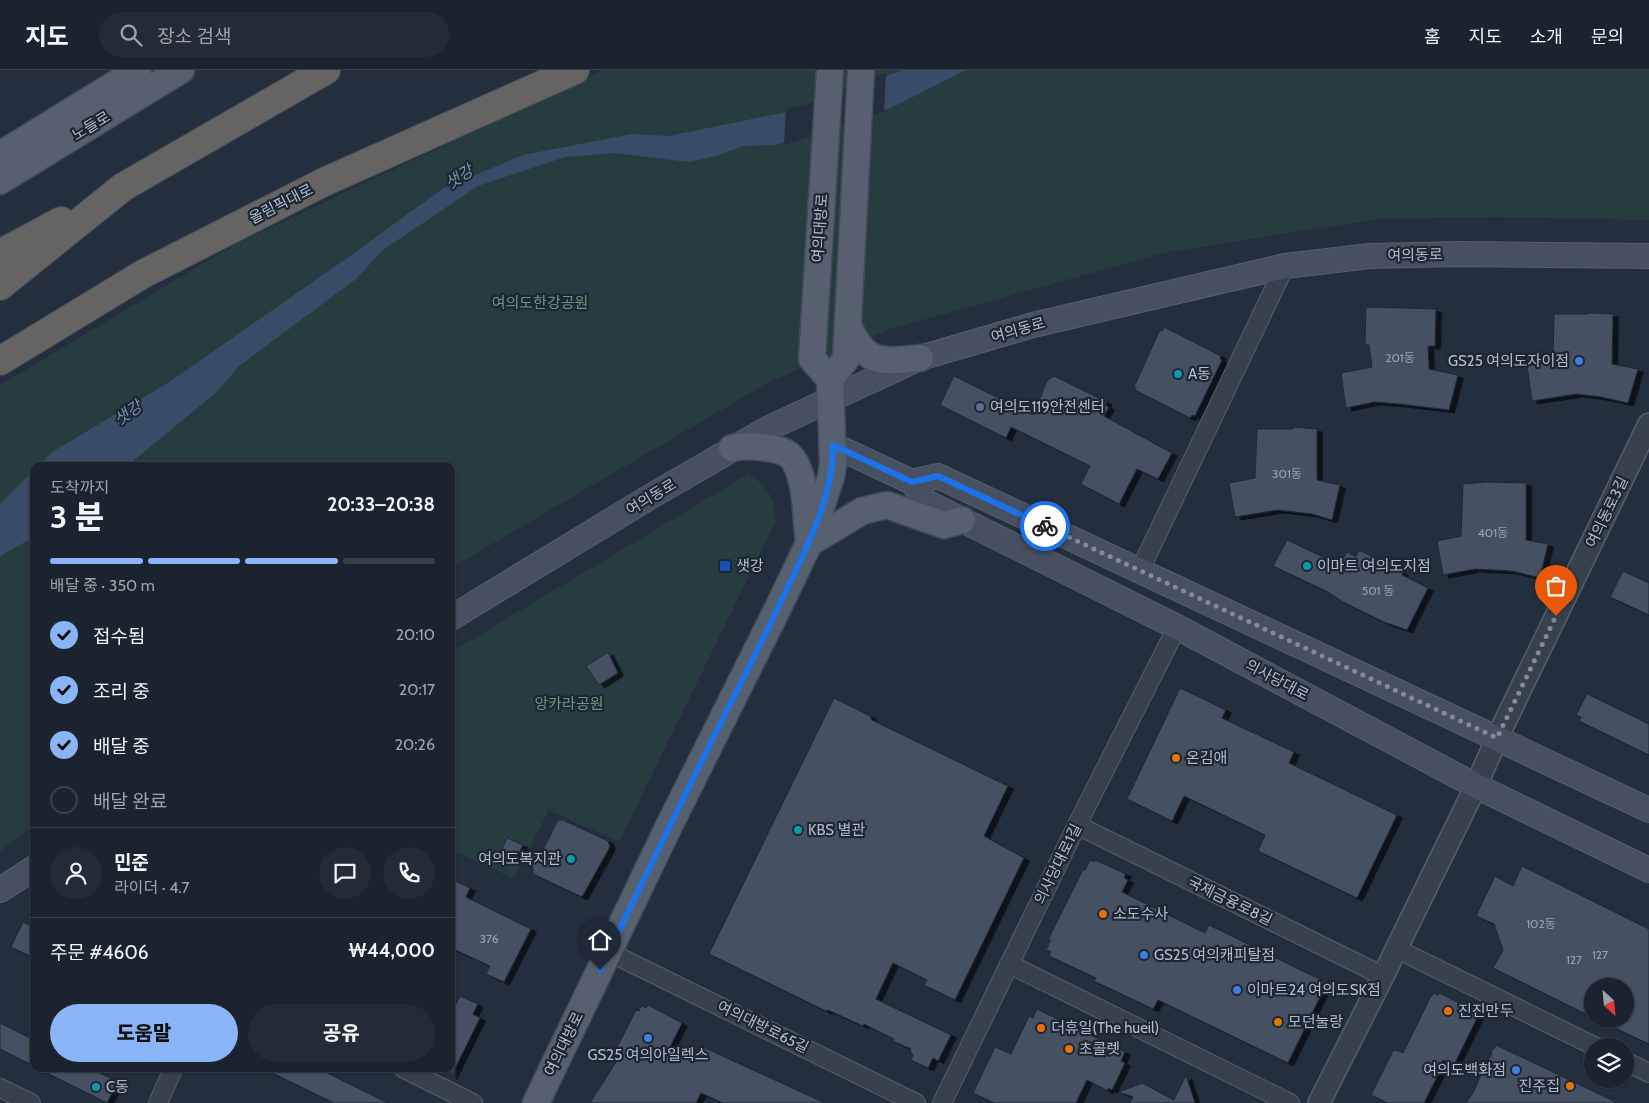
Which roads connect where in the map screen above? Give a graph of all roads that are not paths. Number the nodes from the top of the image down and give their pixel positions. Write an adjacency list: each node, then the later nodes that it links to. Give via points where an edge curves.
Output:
1 (138, 70): 7 (main road, 노들로)
2 (181, 70): 8 (main road, 노들로)
3 (326, 70): 9 (highway)
4 (575, 70): 16 (highway, 올림픽대로, via 324,182 143,274)
5 (830, 70): 17 (main road, 여의대방로, via 812,359)
6 (861, 70): 14 (main road)
7 (0, 155)
8 (0, 181)
9 (124, 188): 10 (highway); 13 (highway)
10 (0, 256)
11 (1649, 256): 12 (main road, 여의동로, via 1370,256)
12 (1285, 266): 15 (main road, 여의동로, via 1033,325); 24 (street)
13 (0, 286)
14 (850, 335): 15 (main road, via 876,359 890,362); 17 (main road, via 846,359)
15 (920, 358): 17 (main road, 여의동로)
16 (0, 361)
17 (831, 389): 19 (main road, 여의대방로); 20 (main road, 여의동로)
18 (1649, 424): 27 (street, 여의동로3길)
19 (833, 445): 21 (main road, 의사당대로); 23 (main road, 여의대방로, via 831,478)
20 (732, 448): 23 (main road, via 746,445 782,450 794,460 803,487); 25 (main road, 여의동로)
21 (912, 482): 22 (main road, 의사당대로, via 926,502); 24 (main road, via 938,476)
22 (962, 520): 23 (main road, via 944,525 887,505 862,511); 26 (main road, 의사당대로)
23 (809, 543): 35 (main road, 여의대방로)
24 (1140, 570): 27 (main road)
25 (455, 616)
26 (1177, 626): 28 (main road, 의사당대로); 30 (street, 의사당대로1길)
27 (1497, 738): 28 (street, 여의동로3길); 29 (main road)
28 (1476, 786): 31 (main road, 의사당대로); 34 (street)
29 (1649, 810)
30 (1077, 825): 36 (street, 의사당대로1길); 37 (street, 국제금융로8길)
31 (1649, 870)
32 (30, 871): 33 (main road)
33 (0, 890)
34 (1396, 949): 37 (street); 38 (street)
35 (609, 952): 48 (main road, 여의대방로); 49 (street, 여의대방로65길)
36 (1009, 964): 50 (street, 의사당대로1길); 51 (street)
37 (1384, 976): 44 (street)
38 (1584, 1041)
39 (1634, 1066): 42 (street)
40 (172, 1072): 46 (street)
41 (410, 1072): 47 (street)
42 (1649, 1073)
43 (0, 1088): 45 (street)
44 (1321, 1102)
45 (31, 1103)
46 (158, 1103)
47 (473, 1103)
48 (536, 1103)
49 (916, 1103)
50 (942, 1103)
51 (1290, 1103)

